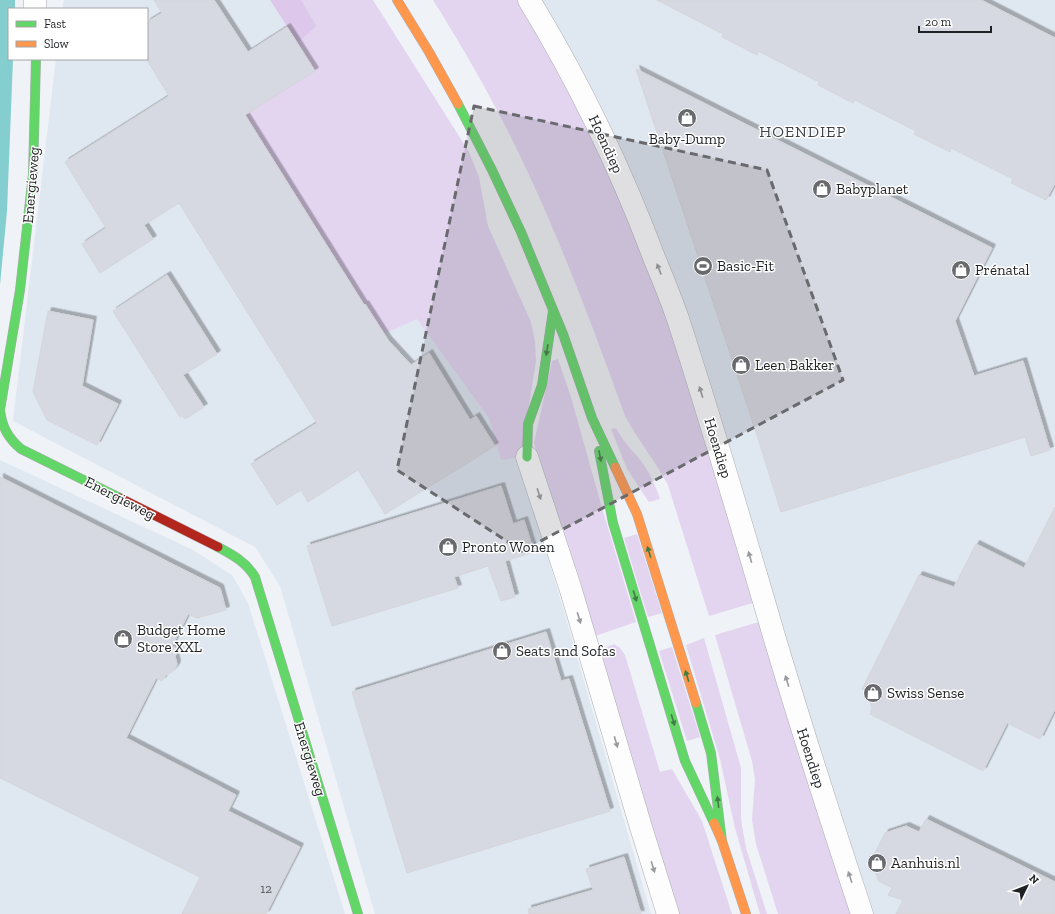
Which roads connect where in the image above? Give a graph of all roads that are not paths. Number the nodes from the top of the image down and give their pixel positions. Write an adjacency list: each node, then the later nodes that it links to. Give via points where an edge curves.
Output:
1 (397, 0): 4 (main road, via 455,97 486,156)
2 (529, 0): 11 (street, Hoendiep, one-way to 2, via 798,719 677,317 638,217 596,121)
3 (36, 60): 8 (main road, Energieweg, via 33,174 20,290 0,420 14,444 21,449 236,556 250,568 255,577)
4 (553, 311): 5 (main road); 6 (main road, one-way to 6, via 542,384 528,424)
5 (592, 418): 7 (main road, one-way to 7, via 613,523 678,739 685,761); 7 (main road, one-way to 5, via 711,753 638,514)
6 (527, 457): 9 (street, one-way to 9, via 570,587)
7 (722, 841): 10 (main road)
8 (358, 914)
9 (668, 914)
10 (746, 914)
11 (862, 914)

